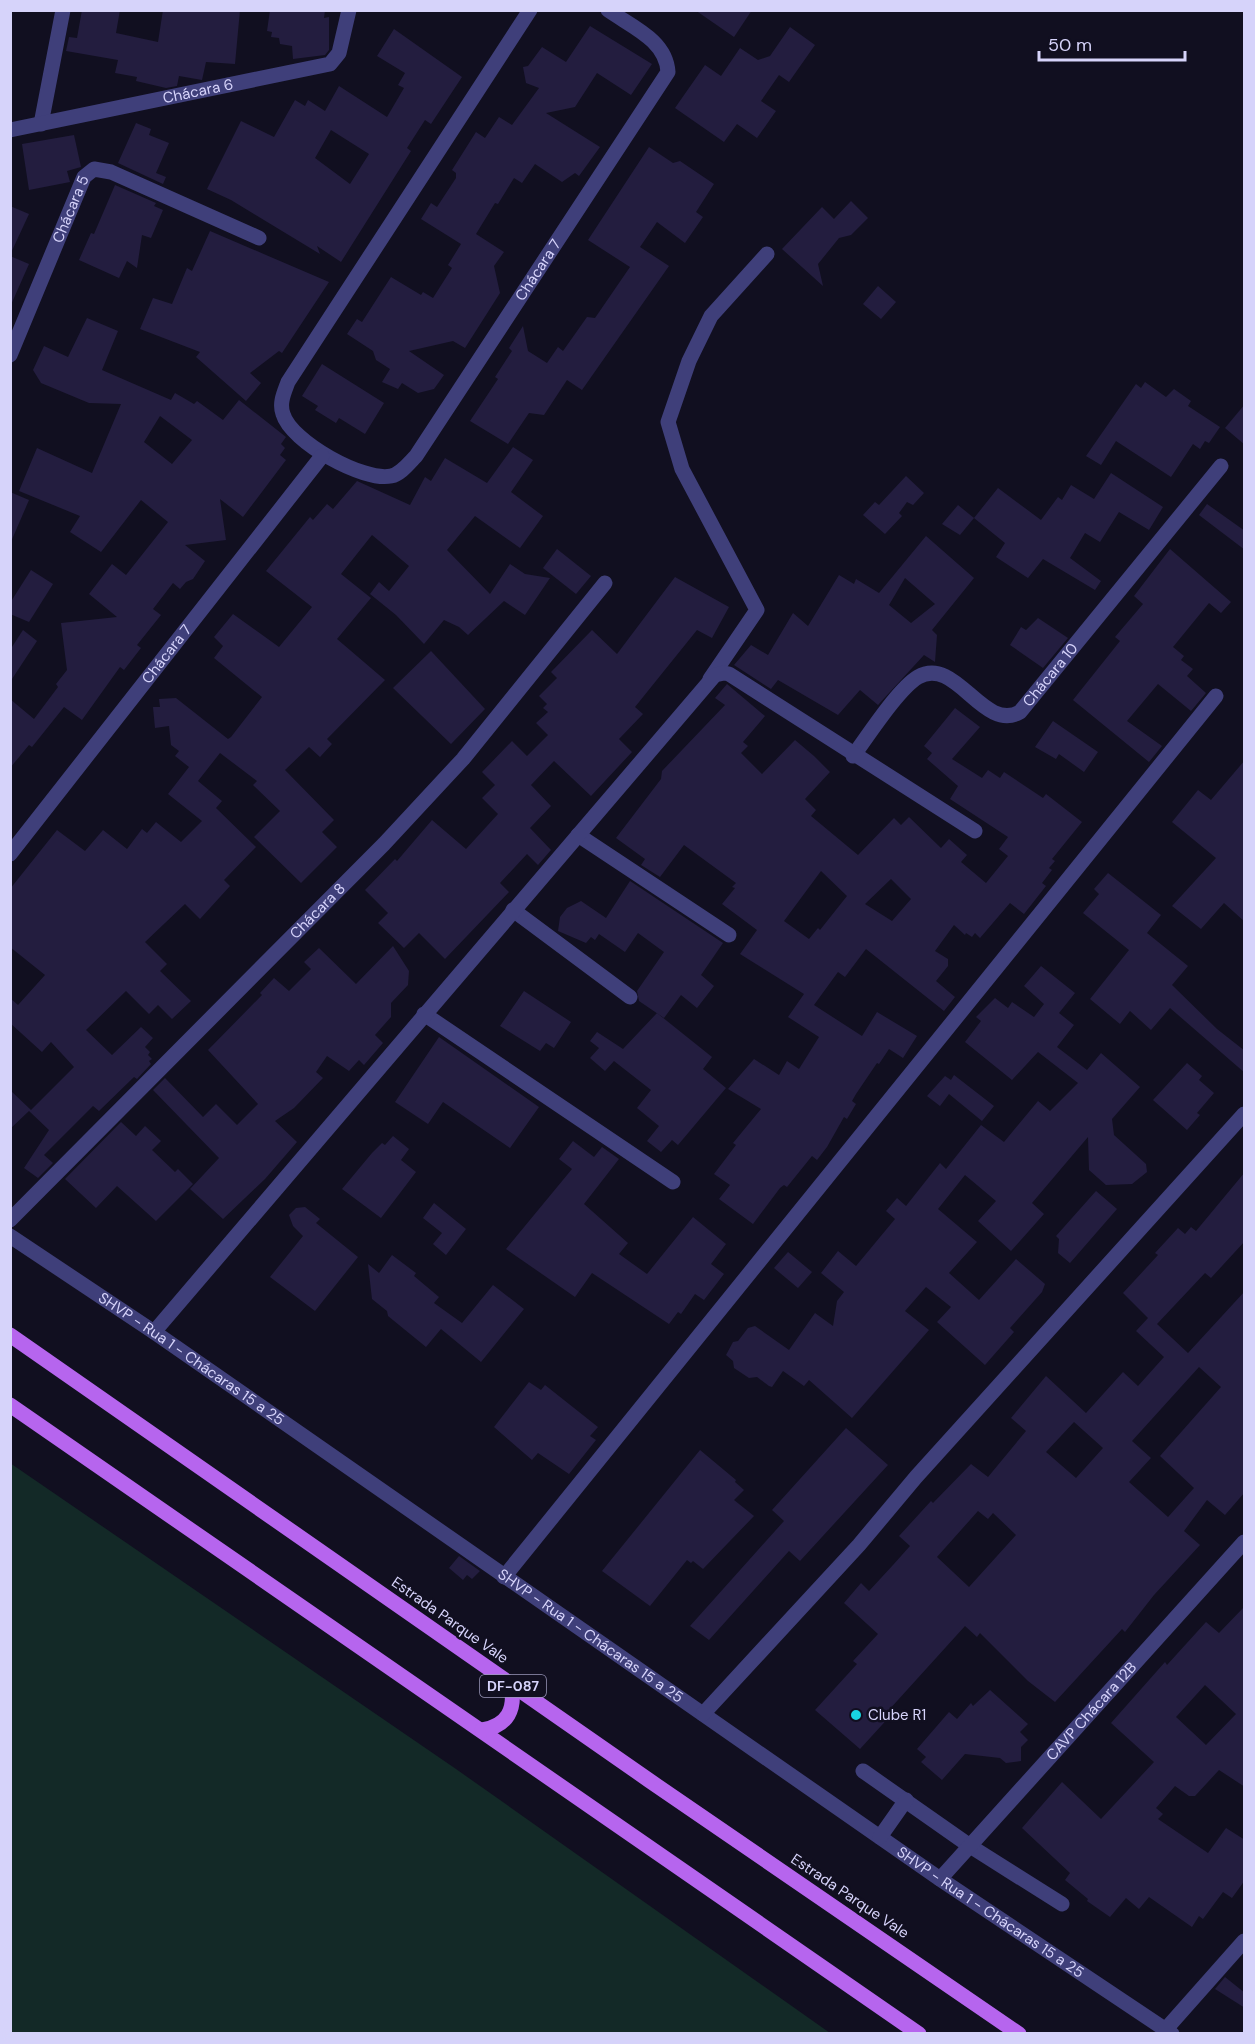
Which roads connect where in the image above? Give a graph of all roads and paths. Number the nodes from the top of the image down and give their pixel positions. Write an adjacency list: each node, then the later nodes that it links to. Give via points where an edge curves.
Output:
1 (63, 10): 5 (street)
2 (349, 10): 5 (street, Chácara 6, via 339,53 330,64)
3 (530, 10): 10 (street, Chácara 7, via 288,382 282,413 290,427)
4 (608, 10): 10 (street, Chácara 7, via 658,45 668,72 416,456 400,472 379,476)
5 (42, 124): 6 (street, Chácara 6)
6 (10, 130)
7 (259, 238): 9 (street, Chácara 5, via 111,172 94,169 84,177)
8 (767, 254): 13 (street, via 711,316 688,361 668,422 682,469 757,610)
9 (10, 355)
10 (322, 456): 18 (street, Chácara 7)
11 (1221, 466): 15 (street, Chácara 10, via 1020,712 1012,717 990,710 942,675 926,674 917,677 896,699)
12 (605, 583): 25 (street, Chácara 8, via 470,750 384,844)
13 (716, 676): 15 (street, via 729,674); 17 (street)
14 (1216, 696): 31 (street)
15 (853, 756): 16 (street)
16 (975, 831)
17 (578, 835): 19 (street); 20 (street)
18 (10, 854)
19 (513, 910): 21 (street); 22 (street)
20 (729, 934)
21 (630, 997)
22 (424, 1014): 24 (street); 27 (street)
23 (1245, 1114): 33 (street)
24 (673, 1182)
25 (10, 1220)
26 (10, 1236): 27 (street, SHVP - Rua 1 - Chácaras 15 a 25)
27 (154, 1332): 31 (street, SHVP - Rua 1 - Chácaras 15 a 25)
28 (10, 1335): 32 (main road, Estrada Parque Vale / DF-087)
29 (10, 1405): 34 (main road)
30 (1245, 1542): 38 (street, CAVP Chácara 12B)
31 (504, 1577): 33 (street, SHVP - Rua 1 - Chácaras 15 a 25)
32 (511, 1684): 34 (main road, via 512,1710 495,1728); 44 (main road, Estrada Parque Vale / DF-087)
33 (703, 1714): 37 (street, SHVP - Rua 1 - Chácaras 15 a 25)
34 (482, 1730): 43 (main road)
35 (863, 1771): 36 (street)
36 (906, 1800): 37 (street); 38 (street)
37 (880, 1837): 39 (street, SHVP - Rua 1 - Chácaras 15 a 25)
38 (970, 1846): 39 (street, CAVP Chácara 12B); 40 (street)
39 (940, 1879): 42 (street, SHVP - Rua 1 - Chácaras 15 a 25)
40 (1062, 1904)
41 (1245, 1941): 42 (street)
42 (1169, 2031)
43 (919, 2034)
44 (1019, 2034)

